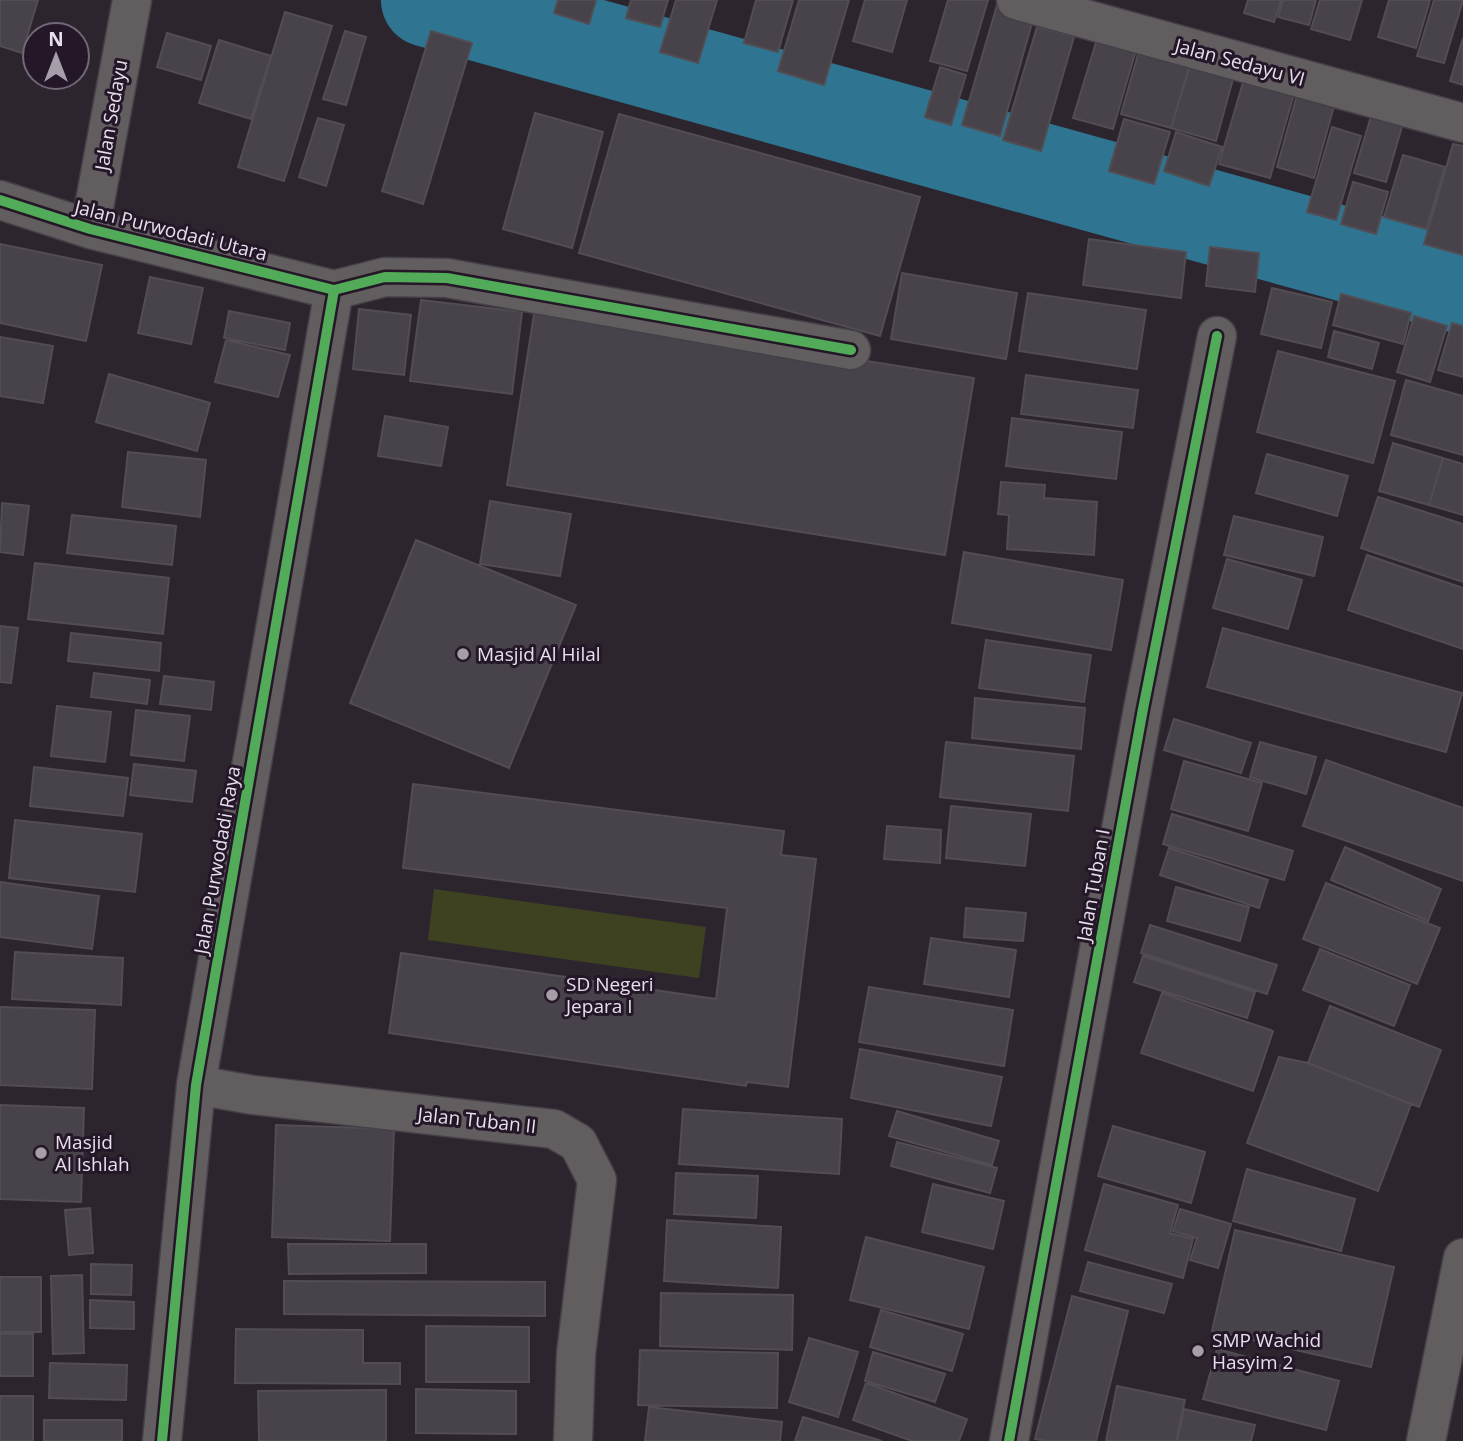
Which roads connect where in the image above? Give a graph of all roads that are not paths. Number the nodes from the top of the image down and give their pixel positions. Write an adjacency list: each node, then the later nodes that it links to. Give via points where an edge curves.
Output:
1 (132, 0): 5 (street, Jalan Sedayu)
2 (1016, 0): 3 (street, Jalan Sedayu VI)
3 (1463, 123)
4 (0, 200): 5 (street, Jalan Purwodadi Utara)
5 (90, 229): 6 (street, Jalan Purwodadi Utara)
6 (334, 289): 8 (street, via 385,276 447,278); 9 (street, Jalan Purwodadi Raya)
7 (1217, 336): 13 (street, Jalan Tuban I, via 1143,709)
8 (851, 350)
9 (196, 1085): 11 (street, Jalan Purwodadi Raya); 12 (street, Jalan Tuban II, via 554,1129 578,1143 597,1180 576,1354)
10 (1463, 1258): 14 (street)
11 (162, 1441)
12 (573, 1441)
13 (1009, 1441)
14 (1426, 1441)

